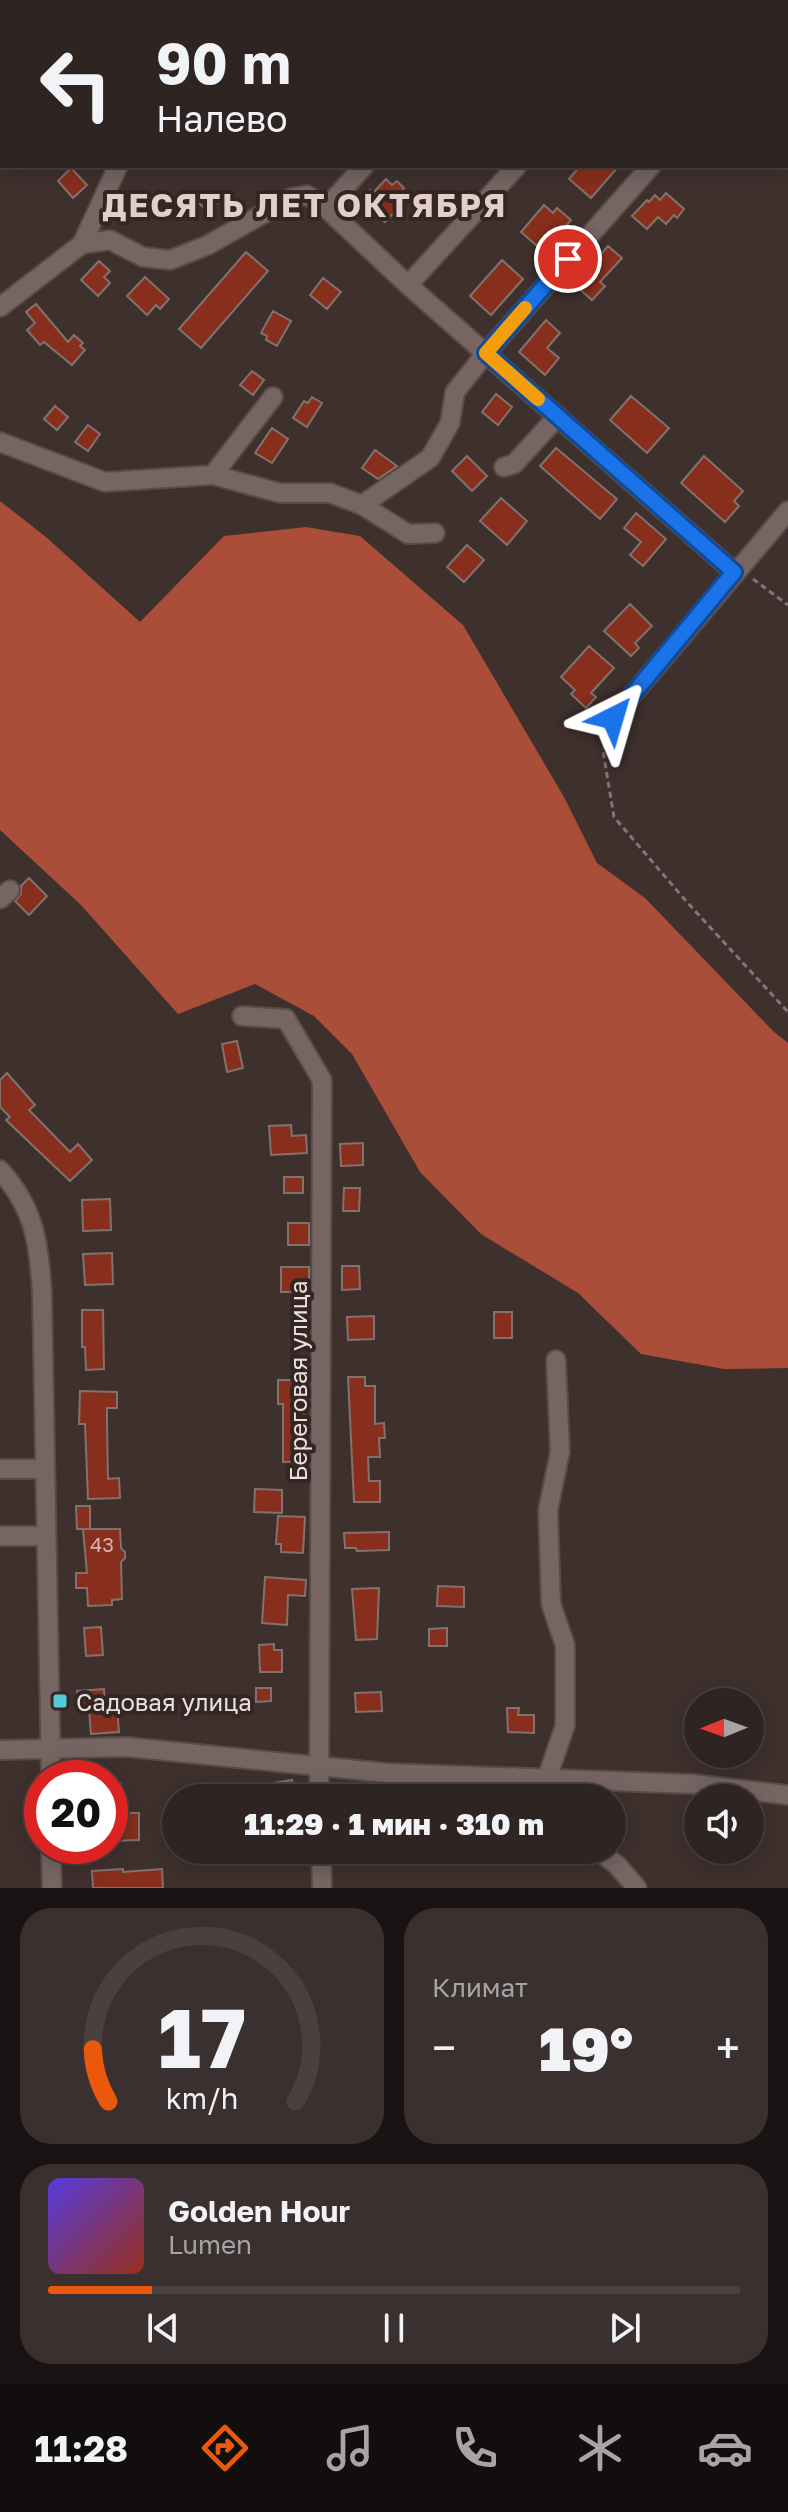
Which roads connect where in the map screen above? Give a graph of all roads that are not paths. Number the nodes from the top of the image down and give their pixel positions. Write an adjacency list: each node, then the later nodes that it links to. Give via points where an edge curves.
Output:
1 (117, 168): 6 (street)
2 (362, 168): 5 (street)
3 (515, 168): 7 (street)
4 (649, 168): 9 (street)
5 (326, 208): 6 (street, via 307,195 291,198 170,260 143,257 110,240); 7 (street)
6 (82, 244): 8 (street)
7 (408, 285): 9 (street)
8 (0, 307)
9 (486, 353): 11 (street); 15 (street, via 455,392 450,423 430,458)
10 (273, 397): 14 (street)
11 (558, 416): 13 (street, via 514,464); 18 (street)
12 (0, 442): 14 (street, via 105,482)
13 (504, 467)
14 (213, 475): 15 (street, via 280,493 330,493)
15 (362, 505): 17 (street, via 408,534)
16 (788, 511): 18 (street)
17 (435, 533)
18 (736, 570): 19 (street)
19 (613, 718)
20 (242, 1016): 30 (street, Береговая улица, via 286,1019 322,1080)
21 (0, 1170): 24 (street, via 33,1222 39,1250)
22 (556, 1360): 32 (street, via 560,1452 548,1510 551,1604 565,1645 565,1726)
23 (0, 1469): 24 (street)
24 (45, 1469): 26 (street)
25 (0, 1536): 26 (street)
26 (46, 1536): 27 (street)
27 (50, 1748): 28 (street); 29 (street); 30 (street, via 127,1747)
28 (0, 1750)
29 (50, 1760)
30 (319, 1765): 31 (street); 33 (street, Береговая улица)
31 (515, 1777): 32 (street); 34 (street)
32 (547, 1778): 35 (street, via 693,1784)
33 (319, 1784)
34 (518, 1784)
35 (788, 1795)
36 (51, 1864): 39 (street)
37 (321, 1864): 40 (street)
38 (616, 1864): 41 (street)
39 (52, 1888)
40 (322, 1888)
41 (637, 1888)

